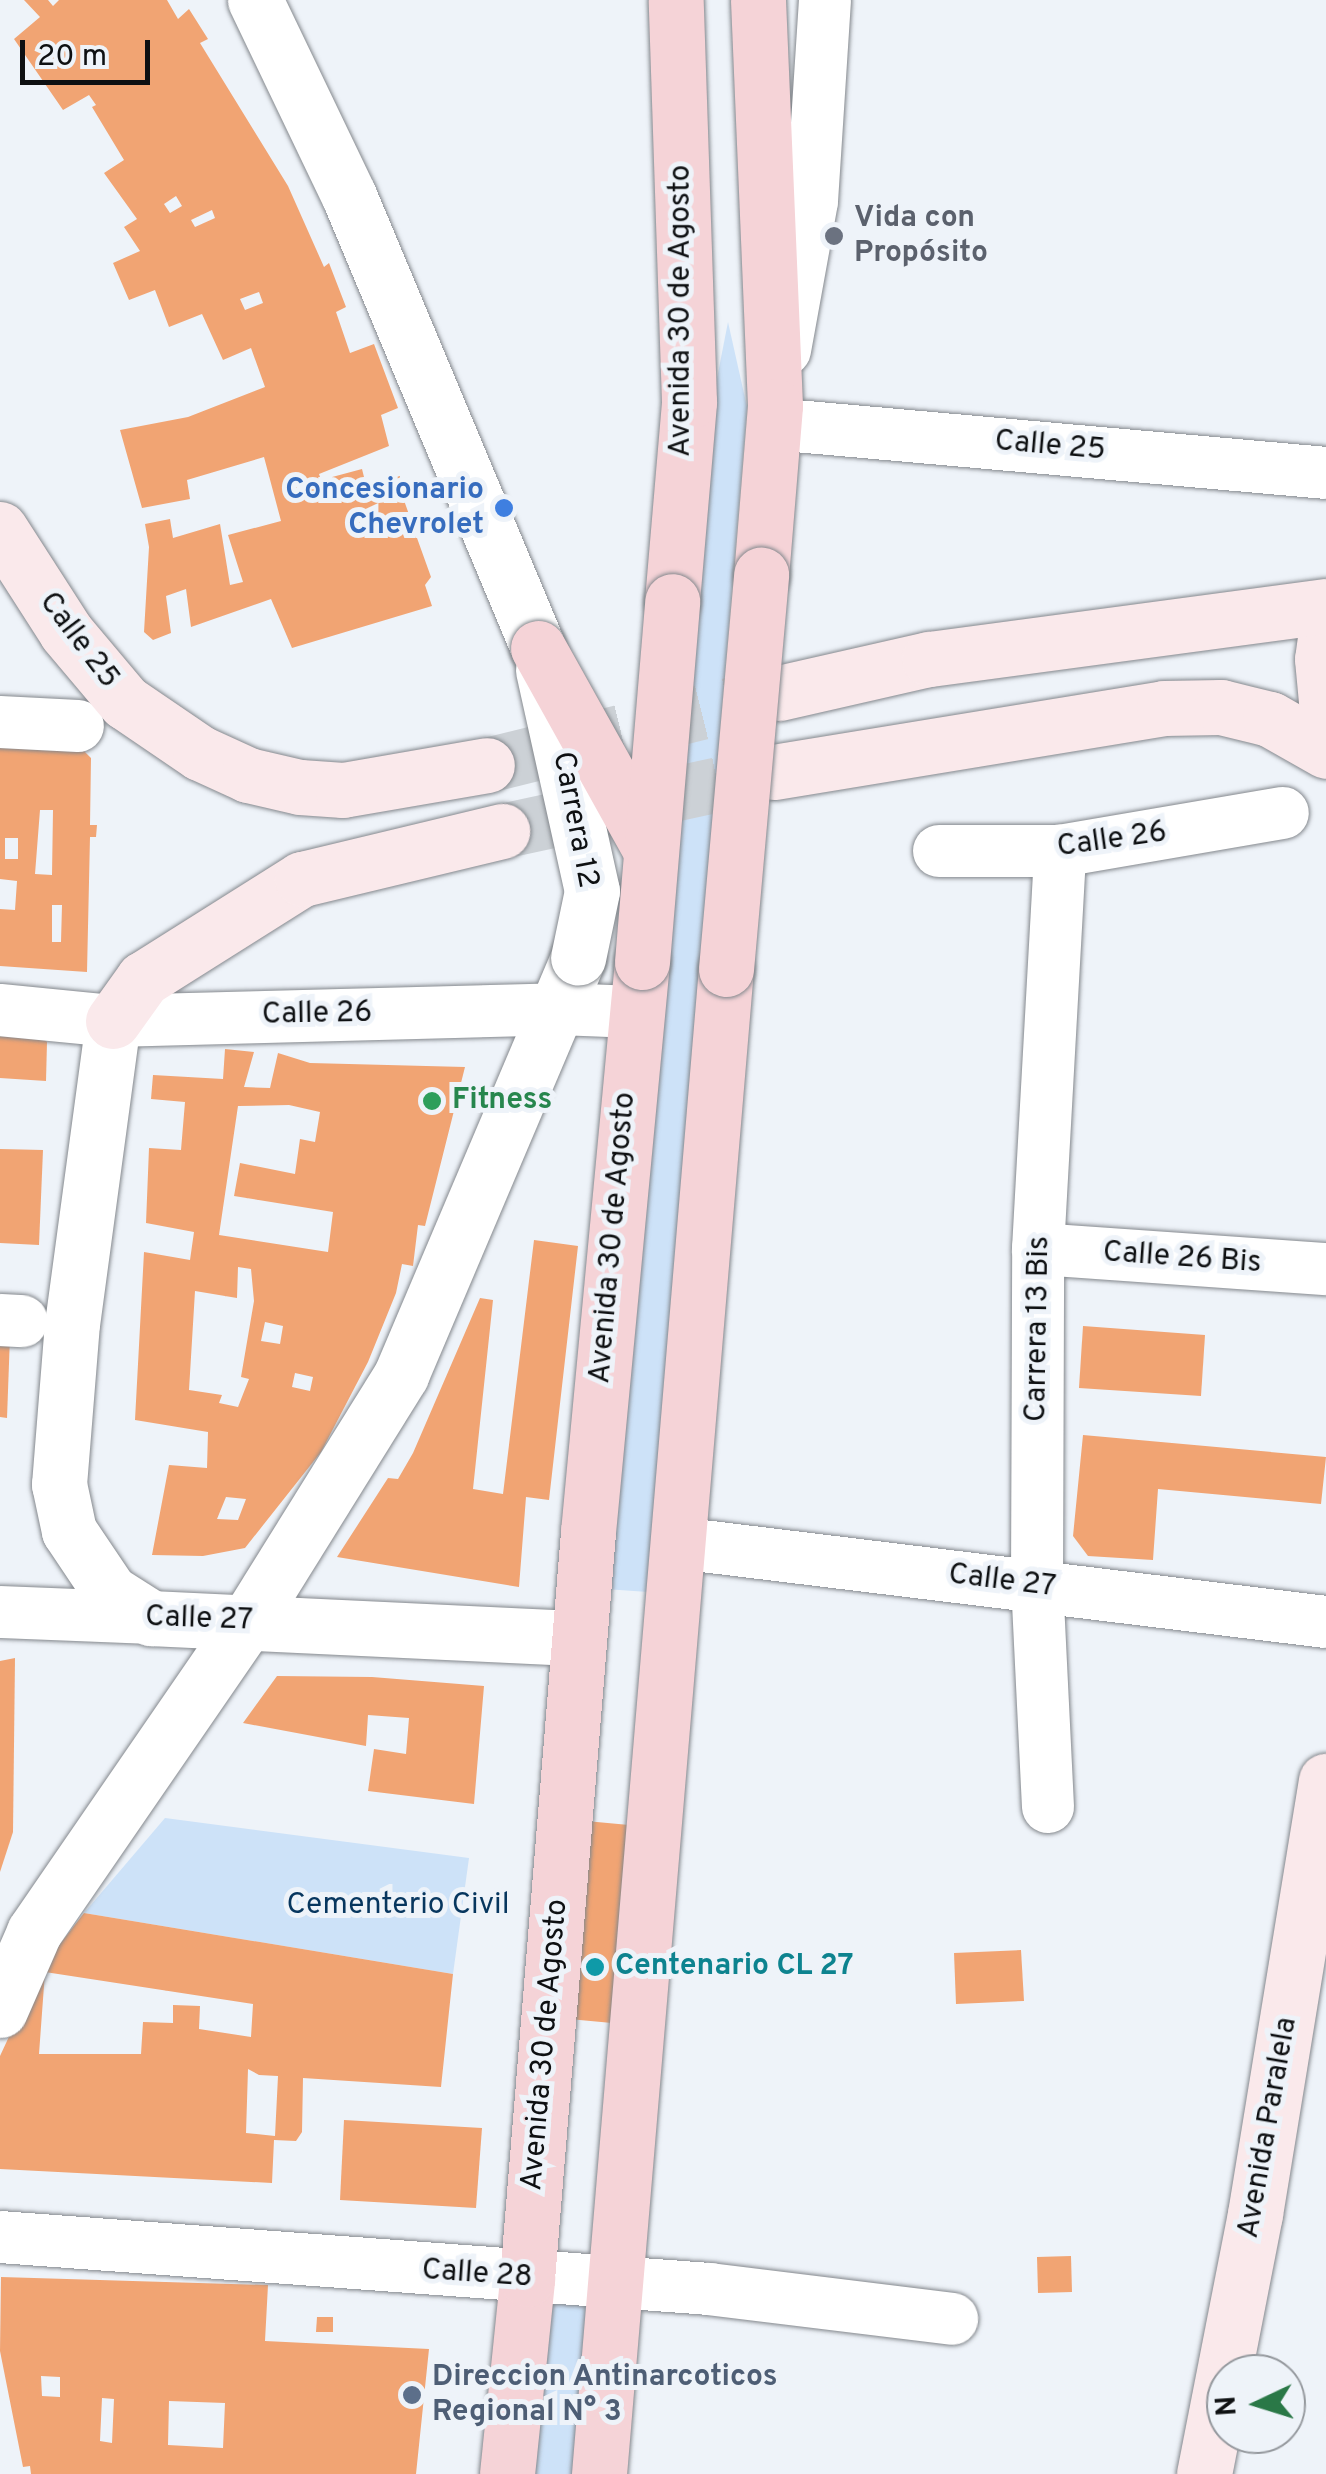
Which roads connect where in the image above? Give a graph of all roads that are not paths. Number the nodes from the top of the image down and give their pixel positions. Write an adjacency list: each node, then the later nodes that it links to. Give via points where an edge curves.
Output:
1 (255, 0): 10 (street, Carrera 12, via 349,196)
2 (676, 0): 20 (main road, Avenida 30 de Agosto, bridge, via 689,402)
3 (758, 0): 5 (main road)
4 (825, 0): 5 (street, via 812,201)
5 (774, 415): 6 (street, Calle 25); 29 (main road, bridge)
6 (1326, 474)
7 (0, 528): 13 (main road, Calle 25, via 66,632)
8 (1326, 606): 11 (main road, via 929,659)
9 (1326, 631): 12 (main road)
10 (538, 648): 20 (main road, bridge); 24 (street, Carrera 12, bridge, via 592,891)
11 (779, 693)
12 (1326, 701)
13 (102, 714): 14 (street); 16 (main road, Calle 25, via 248,775 300,787 343,790)
14 (0, 722)
15 (1326, 751): 17 (main road, via 1270,719 1221,707 1164,708)
16 (487, 765)
17 (774, 772)
18 (1284, 813): 22 (street, Calle 26)
19 (502, 831): 26 (main road, via 302,879 143,979)
20 (651, 851): 23 (main road, Avenida 30 de Agosto, bridge)
21 (939, 851): 22 (street, Calle 26)
22 (1060, 851): 27 (street, Carrera 13 Bis)
23 (638, 987): 24 (street, Calle 26); 35 (main road, Avenida 30 de Agosto)
24 (559, 1009): 26 (street, Calle 26); 33 (street, Carrera 12, via 400,1375)
25 (0, 1010): 26 (street, Calle 26)
26 (113, 1020): 32 (street, via 72,1322 59,1484 69,1532 110,1592)
27 (1038, 1249): 28 (street, Calle 26 Bis); 30 (street, Carrera 13 Bis)
28 (1326, 1269)
29 (678, 1543): 30 (street, Calle 27); 42 (main road)
30 (1037, 1586): 34 (street, Calle 27); 37 (street, Carrera 13 Bis)
31 (0, 1612): 32 (street, Calle 27)
32 (152, 1618): 33 (street, Calle 27)
33 (248, 1621): 35 (street, Calle 27); 38 (street, Carrera 12)
34 (1326, 1622)
35 (578, 1638): 41 (main road, Avenida 30 de Agosto)
36 (1326, 1781): 44 (main road, Avenida Paralela)
37 (1048, 1807)
38 (17, 1931): 39 (street, Carrera 12)
39 (0, 2010)
40 (0, 2237): 41 (street, Calle 28)
41 (527, 2279): 42 (street, Calle 28); 45 (main road, Avenida 30 de Agosto)
42 (613, 2284): 43 (street, Calle 28); 46 (main road)
43 (952, 2319)
44 (1206, 2464)
45 (507, 2474)
46 (599, 2474)

